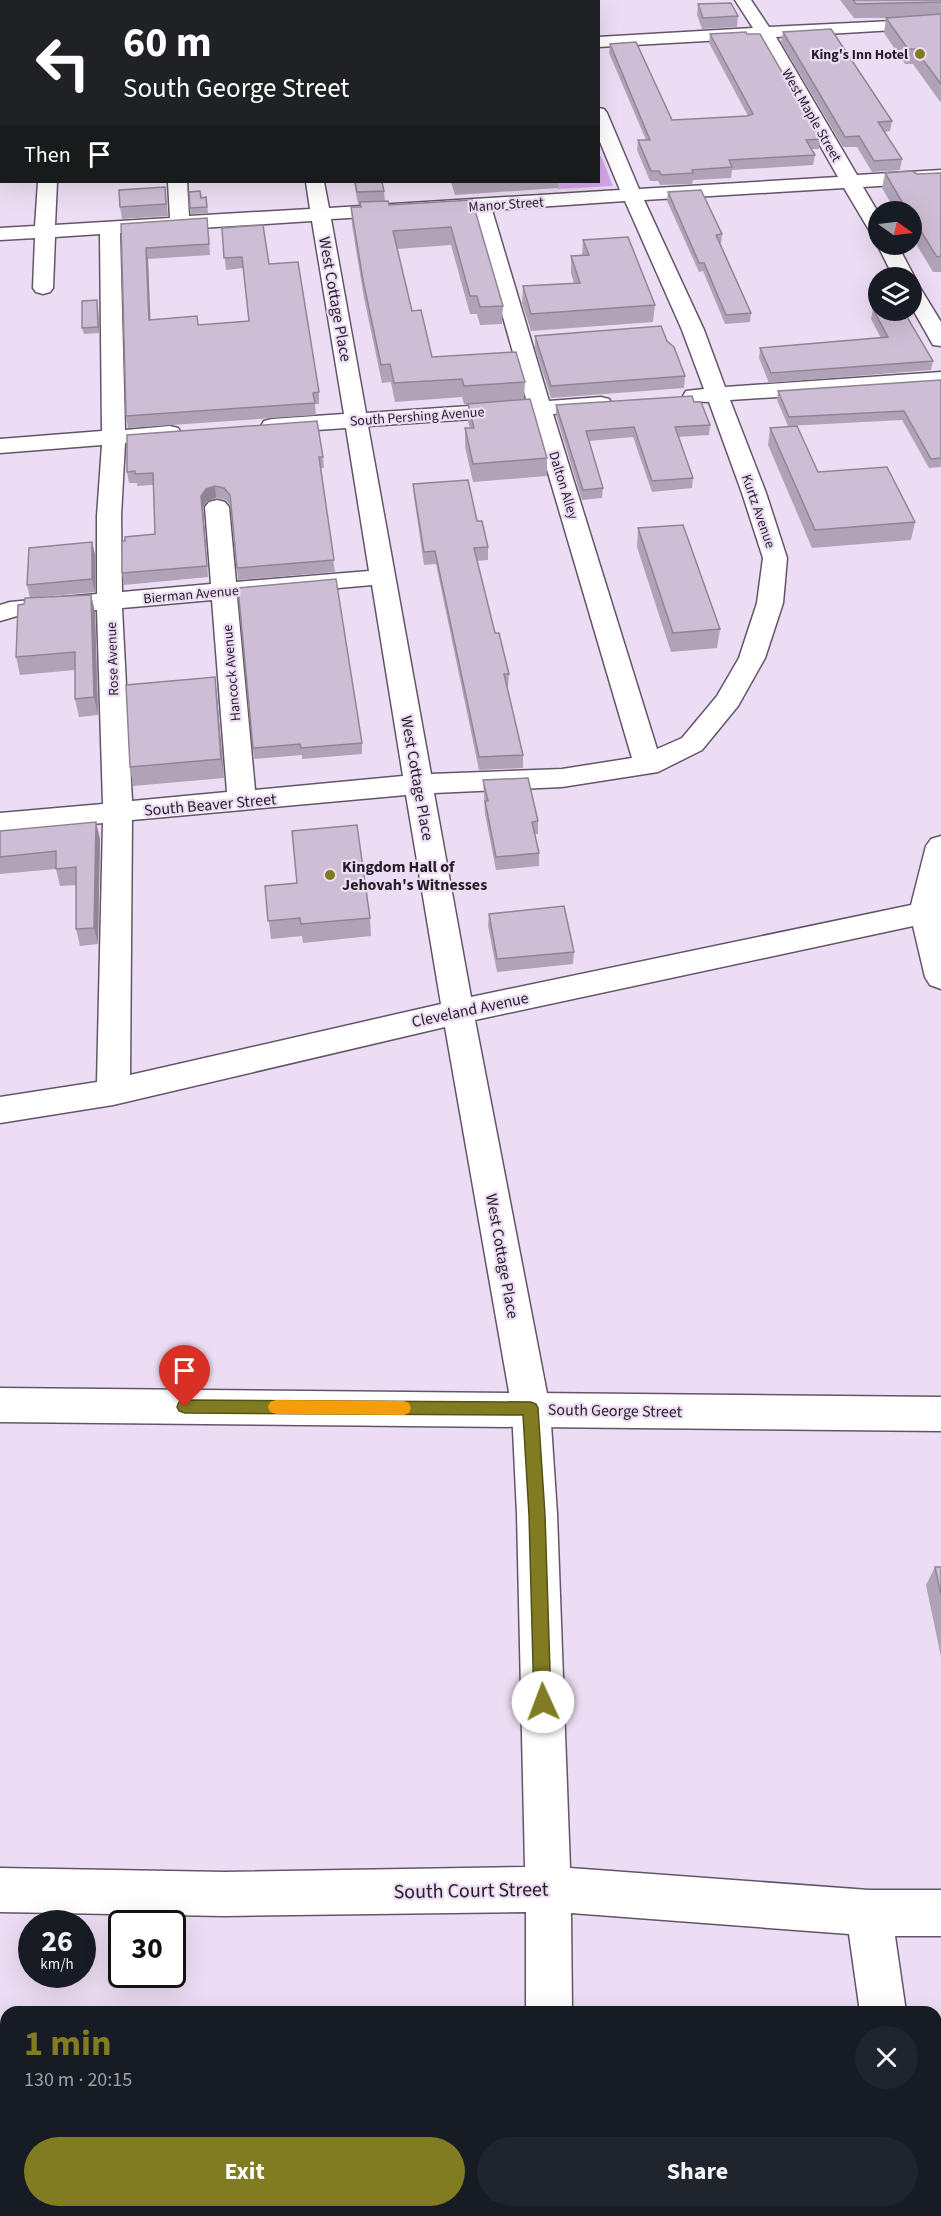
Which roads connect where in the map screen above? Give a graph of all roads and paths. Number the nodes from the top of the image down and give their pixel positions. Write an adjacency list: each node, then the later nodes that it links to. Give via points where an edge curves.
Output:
1 (743, 0): 4 (street, West Maple Street)
2 (910, 9): 3 (street)
3 (939, 24): 4 (street)
4 (765, 33): 5 (street); 8 (street, West Maple Street)
5 (600, 42)
6 (600, 118): 12 (street, Kurtz Avenue)
7 (941, 176): 8 (street, Manor Street)
8 (851, 181): 12 (street, Manor Street); 14 (street, West Maple Street)
9 (47, 183): 18 (street)
10 (177, 183): 16 (street)
11 (315, 183): 15 (street, West Cottage Place)
12 (632, 196): 13 (street, Manor Street); 22 (street, Kurtz Avenue)
13 (481, 205): 15 (street, Manor Street); 29 (street, Dalton Alley, via 533,339)
14 (868, 211)
15 (321, 214): 16 (street, Manor Street); 30 (street, West Cottage Place)
16 (180, 222): 17 (street, Manor Street)
17 (110, 227): 18 (street, Manor Street); 33 (street, Rose Avenue)
18 (44, 231): 19 (street, Manor Street); 20 (street)
19 (0, 234)
20 (43, 288)
21 (922, 307): 24 (street)
22 (692, 327): 23 (street); 26 (street, Kurtz Avenue)
23 (669, 329)
24 (941, 340)
25 (941, 379): 26 (street)
26 (716, 394): 27 (street); 40 (street, Kurtz Avenue, via 775,558 770,603 752,658 728,700 692,744)
27 (669, 398)
28 (622, 402): 29 (street, South Pershing Avenue)
29 (540, 409): 30 (street, South Pershing Avenue); 40 (street, Dalton Alley)
30 (356, 420): 31 (street, South Pershing Avenue); 36 (street, West Cottage Place)
31 (251, 428)
32 (193, 432): 33 (street)
33 (114, 437): 34 (street); 38 (street, Rose Avenue, via 109,516)
34 (0, 446)
35 (217, 507): 37 (street, Hancock Avenue)
36 (383, 577): 37 (street, Bierman Avenue); 41 (street, West Cottage Place)
37 (224, 591): 38 (street, Bierman Avenue); 42 (street, Hancock Avenue)
38 (110, 602): 39 (street, Bierman Avenue, via 19,607); 43 (street, Rose Avenue)
39 (0, 613)
40 (648, 765): 41 (street, Kurtz Avenue, via 562,778)
41 (420, 784): 42 (street, South Beaver Street); 48 (street, West Cottage Place)
42 (242, 802): 43 (street, South Beaver Street)
43 (118, 812): 44 (street, South Beaver Street); 49 (street, Rose Avenue)
44 (0, 823)
45 (941, 846): 46 (street)
46 (932, 910): 47 (street); 48 (street, Cleveland Avenue)
47 (941, 977)
48 (458, 1012): 49 (street, Cleveland Avenue); 52 (street, West Cottage Place)
49 (113, 1092): 50 (street, Cleveland Avenue)
50 (0, 1110)
51 (0, 1406): 52 (street, South George Street)
52 (531, 1408): 53 (street, South George Street); 54 (street, West Cottage Place)
53 (941, 1414)
54 (548, 1889): 55 (street, South Court Street, via 225,1894); 56 (street, South Court Street); 58 (street, West Cottage Place)
55 (0, 1890)
56 (869, 1913): 57 (street, South Court Street); 59 (street)
57 (941, 1913)
58 (549, 2006)
59 (882, 2006)

